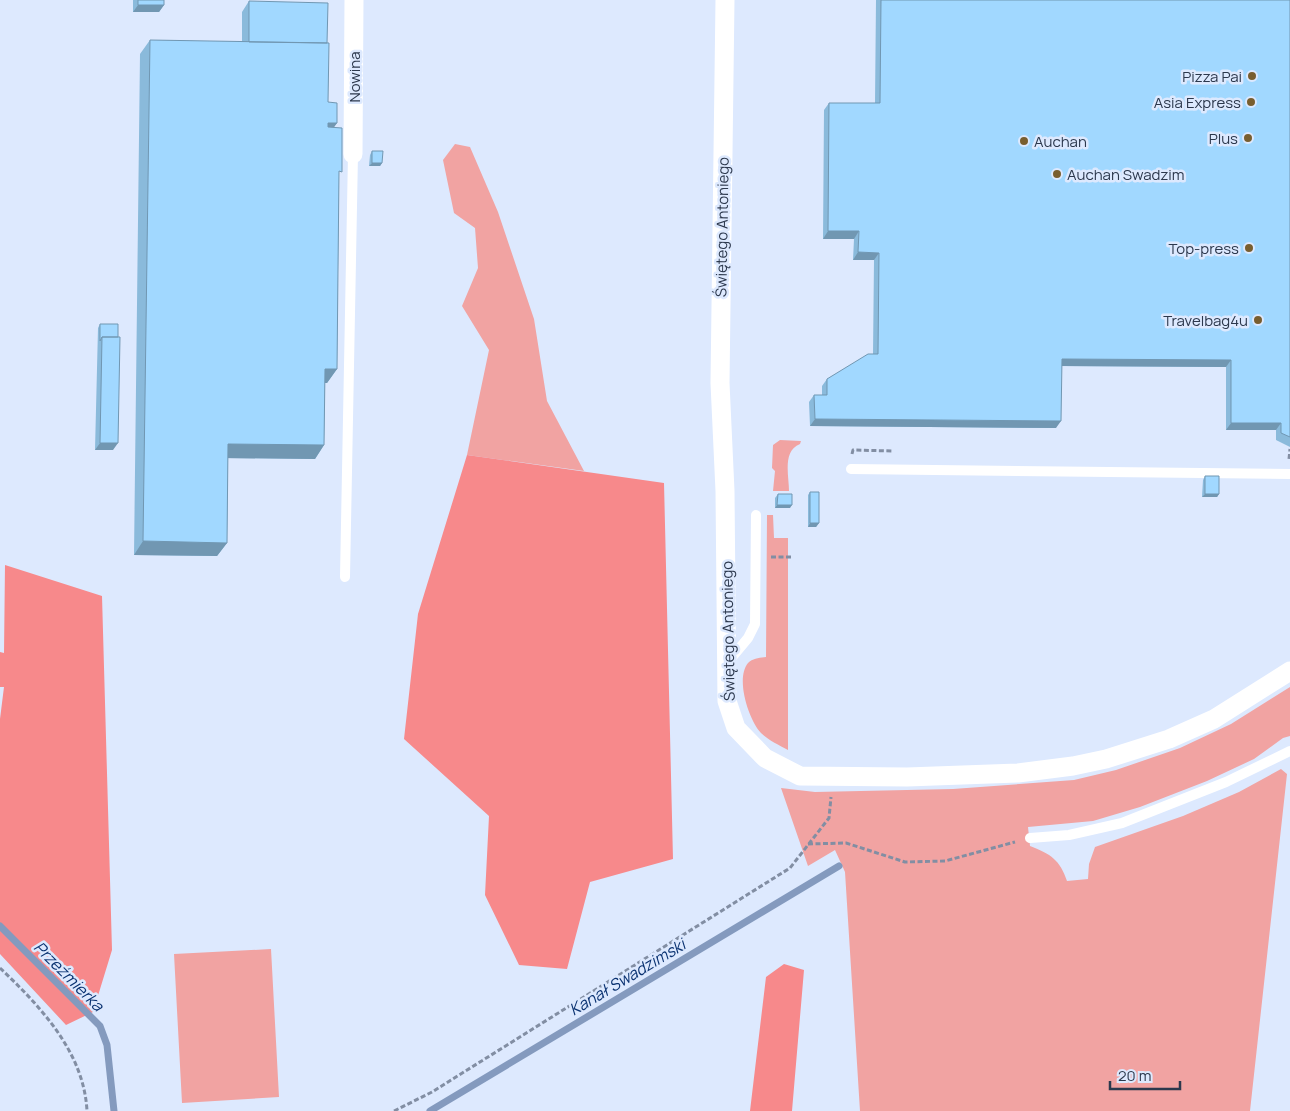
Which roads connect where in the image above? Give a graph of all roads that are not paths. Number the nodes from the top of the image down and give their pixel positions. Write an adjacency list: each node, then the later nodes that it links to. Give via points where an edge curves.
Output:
1 (354, 0): 3 (street, Nowina)
2 (724, 0): 8 (street, Świętego Antoniego, via 720,383)
3 (353, 154): 7 (lane)
4 (852, 469): 5 (lane)
5 (1290, 474)
6 (756, 515): 8 (lane, via 755,624)
7 (345, 577)
8 (728, 663): 9 (street, Świętego Antoniego, via 727,701 736,728 765,758 800,776 1018,773 1106,759 1185,733 1214,719)
9 (1290, 671)
10 (1290, 751): 11 (lane, via 1226,782 1122,823 1068,835)
11 (1030, 838)

